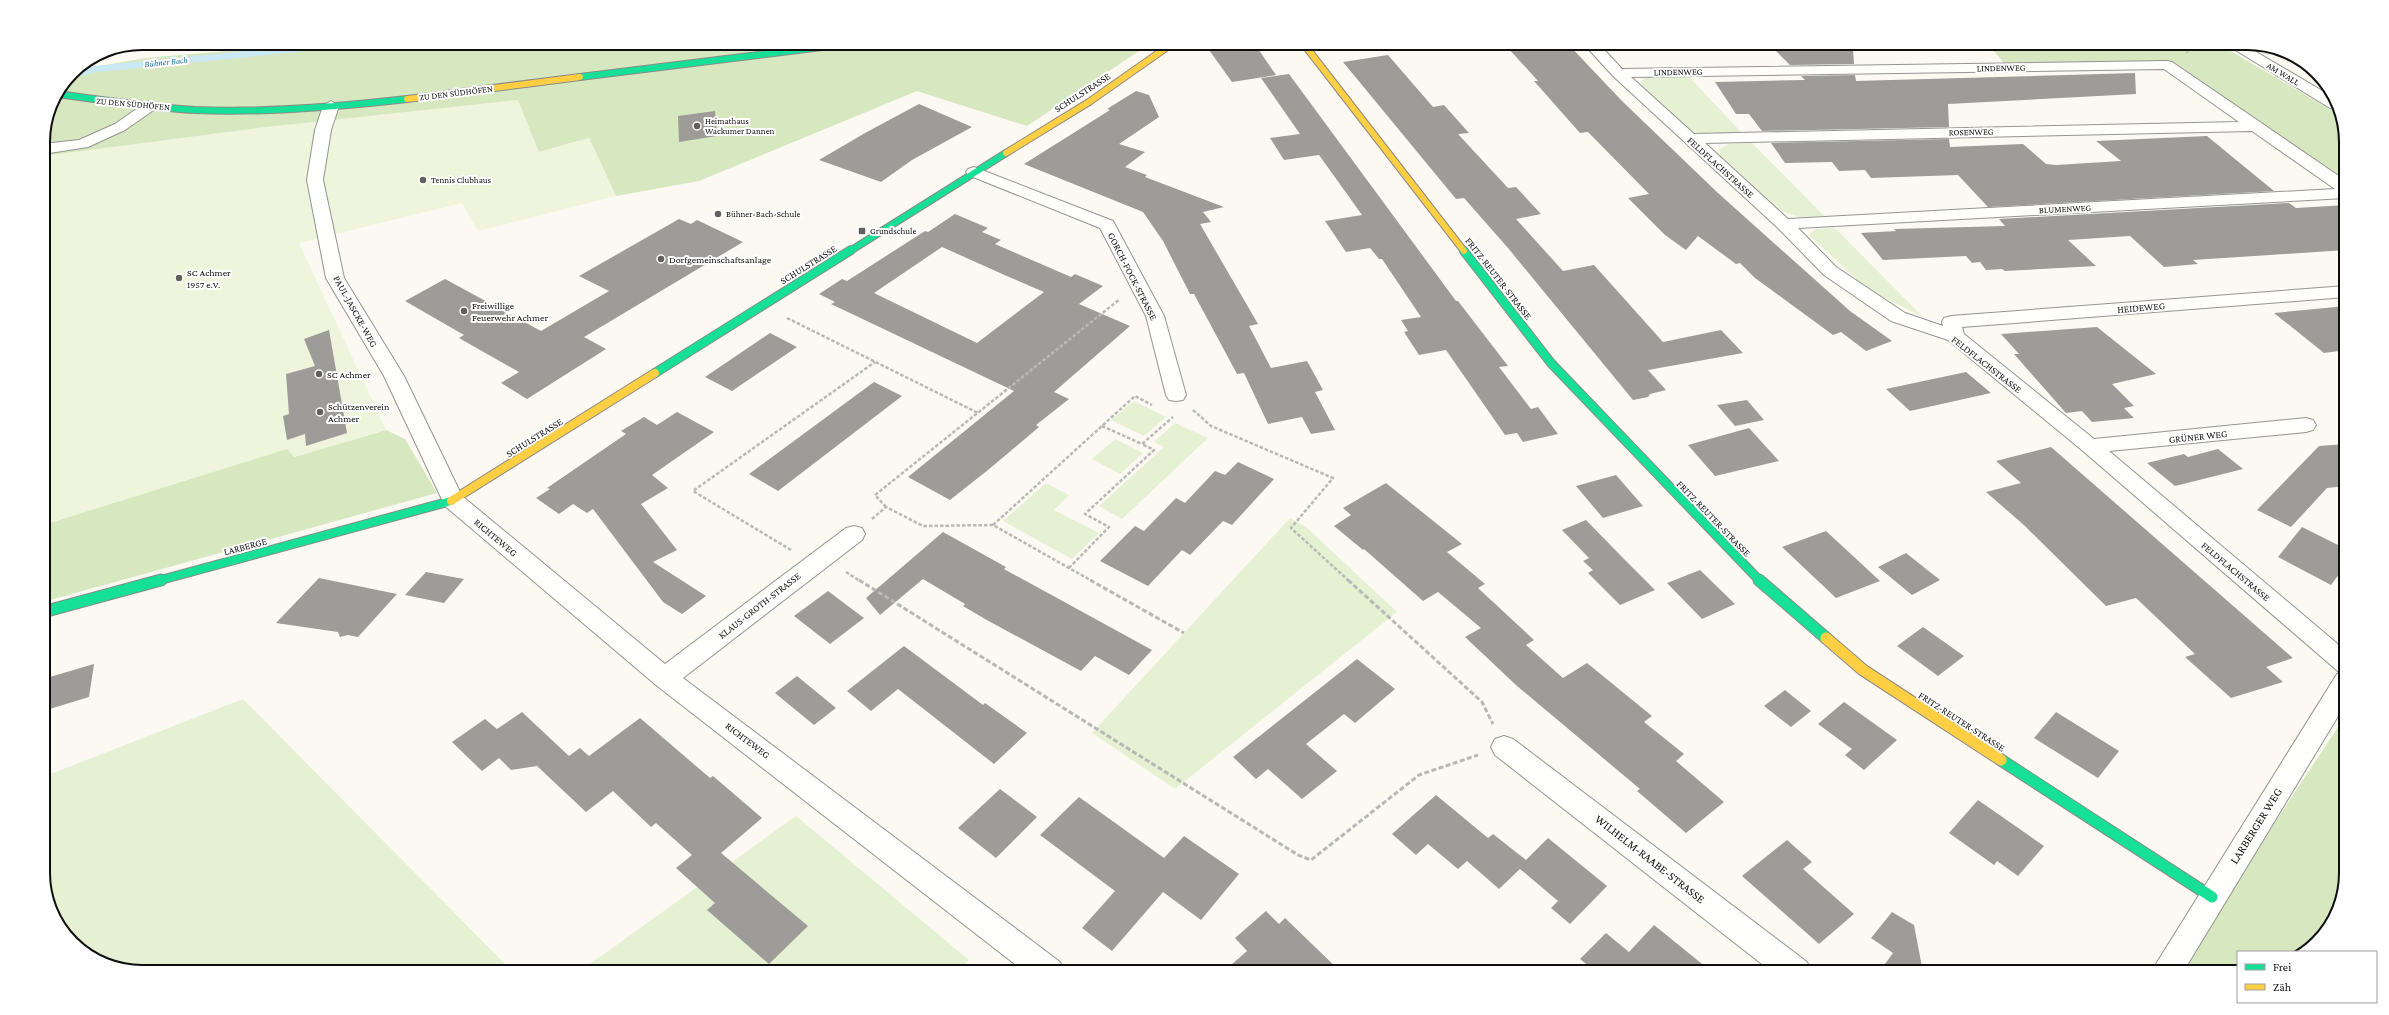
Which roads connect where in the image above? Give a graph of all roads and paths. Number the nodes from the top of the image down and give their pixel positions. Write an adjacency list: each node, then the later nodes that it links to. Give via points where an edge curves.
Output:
1 (798, 50): 10 (street, ZU DEN SÜDHÖFEN, via 366,104)
2 (1163, 50): 14 (street, SCHULSTRASSE, via 1089,102)
3 (1308, 50): 43 (street, FRITZ-REUTER-STRASSE, via 1551,363 1753,575 1863,670)
4 (1597, 50): 6 (street, FELDFLACHSTRASSE)
5 (2243, 50): 8 (street, AM WALL)
6 (1618, 73): 11 (street, LINDENWEG, via 2167,65); 12 (street, FELDFLACHSTRASSE)
7 (63, 95): 9 (street, ZU DEN SÜDHÖFEN)
8 (2330, 103)
9 (150, 106): 10 (street, ZU DEN SÜDHÖFEN, via 216,110); 13 (street, via 120,127 82,144)
10 (332, 106): 31 (street, PAUL-JASCKE-WEG, via 323,130 315,180 335,278 394,376)
11 (2252, 126): 12 (street, ROSENWEG); 15 (street, LINDENWEG)
12 (1690, 139): 17 (street, FELDFLACHSTRASSE)
13 (50, 148)
14 (974, 172): 18 (street, GORCH-FOCK-STRASSE, via 1107,225); 20 (street, SCHULSTRASSE)
15 (2339, 184)
16 (2339, 193): 17 (street, BLUMENWEG)
17 (1784, 224): 21 (street, FELDFLACHSTRASSE, via 1830,272 1898,317)
18 (1138, 284): 23 (street, GORCH-FOCK-STRASSE, via 1155,316); 26 (path)
19 (2339, 292): 21 (street, HEIDEWEG, via 1951,322)
20 (763, 306): 22 (path); 31 (street, SCHULSTRASSE)
21 (1955, 336): 30 (street, FELDFLACHSTRASSE)
22 (875, 362): 26 (path); 35 (path, via 694,491 796,553)
23 (1176, 395): 42 (path, via 1211,426 1333,478 1291,528 1482,702)
24 (1155, 406): 27 (path, via 1135,396)
25 (1168, 412): 29 (path, via 1174,416)
26 (978, 413): 32 (path, via 875,495)
27 (1102, 426): 29 (path); 33 (path)
28 (2306, 426): 30 (street, GRÜNER WEG)
29 (1142, 444): 36 (path, via 1154,450 1085,514 1109,527)
30 (2090, 446): 39 (street, FELDFLACHSTRASSE)
31 (453, 501): 37 (street, LARBERGE); 40 (street, RICHTEWEG)
32 (886, 507): 33 (path, via 924,526); 34 (path)
33 (993, 525): 36 (path)
34 (854, 534): 35 (street, KLAUS-GROTH-STRASSE)
35 (822, 557): 40 (street, KLAUS-GROTH-STRASSE); 42 (path, via 1298,855 1311,860 1419,775)
36 (1069, 568): 38 (path)
37 (50, 610)
38 (1184, 633)
39 (2339, 659)
40 (665, 678): 44 (street, RICHTEWEG)
41 (2339, 692): 43 (street, LARBERGER WEG)
42 (1504, 747): 45 (street, WILHELM-RAABE-STRASSE)
43 (2212, 897): 46 (street, LARBERGER WEG)
44 (1040, 965)
45 (1787, 965)
46 (2170, 965)

